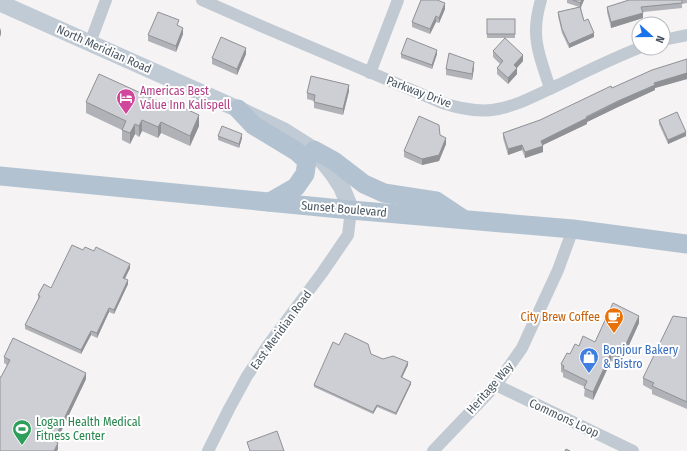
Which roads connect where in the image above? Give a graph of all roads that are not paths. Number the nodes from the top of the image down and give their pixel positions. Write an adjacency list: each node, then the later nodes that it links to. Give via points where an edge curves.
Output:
1 (106, 0): 8 (street)
2 (202, 0): 10 (street, Parkway Drive)
3 (398, 0): 10 (street)
4 (541, 0): 11 (street, via 538,10 537,42)
5 (0, 3): 8 (main road, North Meridian Road)
6 (687, 35): 7 (street)
7 (671, 38)
8 (90, 43): 12 (main road, North Meridian Road)
9 (631, 51): 11 (street, Parkway Drive)
10 (370, 73): 11 (street, Parkway Drive, via 440,102 479,110 510,106)
11 (550, 89)
12 (238, 109): 13 (main road, North Meridian Road); 15 (main road, via 254,125 296,151 307,162 305,174 296,187)
13 (314, 150): 16 (main road, North Meridian Road, via 342,188); 17 (main road, via 334,161 364,184 384,193 436,201)
14 (0, 176): 15 (main road, Sunset Boulevard)
15 (270, 202): 16 (main road, Sunset Boulevard)
16 (351, 210): 17 (main road, Sunset Boulevard); 21 (street, East Meridian Road, via 348,235 268,345 229,409)
17 (464, 220): 18 (main road, Sunset Boulevard)
18 (573, 229): 19 (main road, Sunset Boulevard); 20 (street, Heritage Way, via 558,270 522,348)
19 (687, 244)
20 (496, 385): 22 (street, Heritage Way); 23 (street, Commons Loop)
21 (208, 451)
22 (433, 451)
23 (633, 451)

